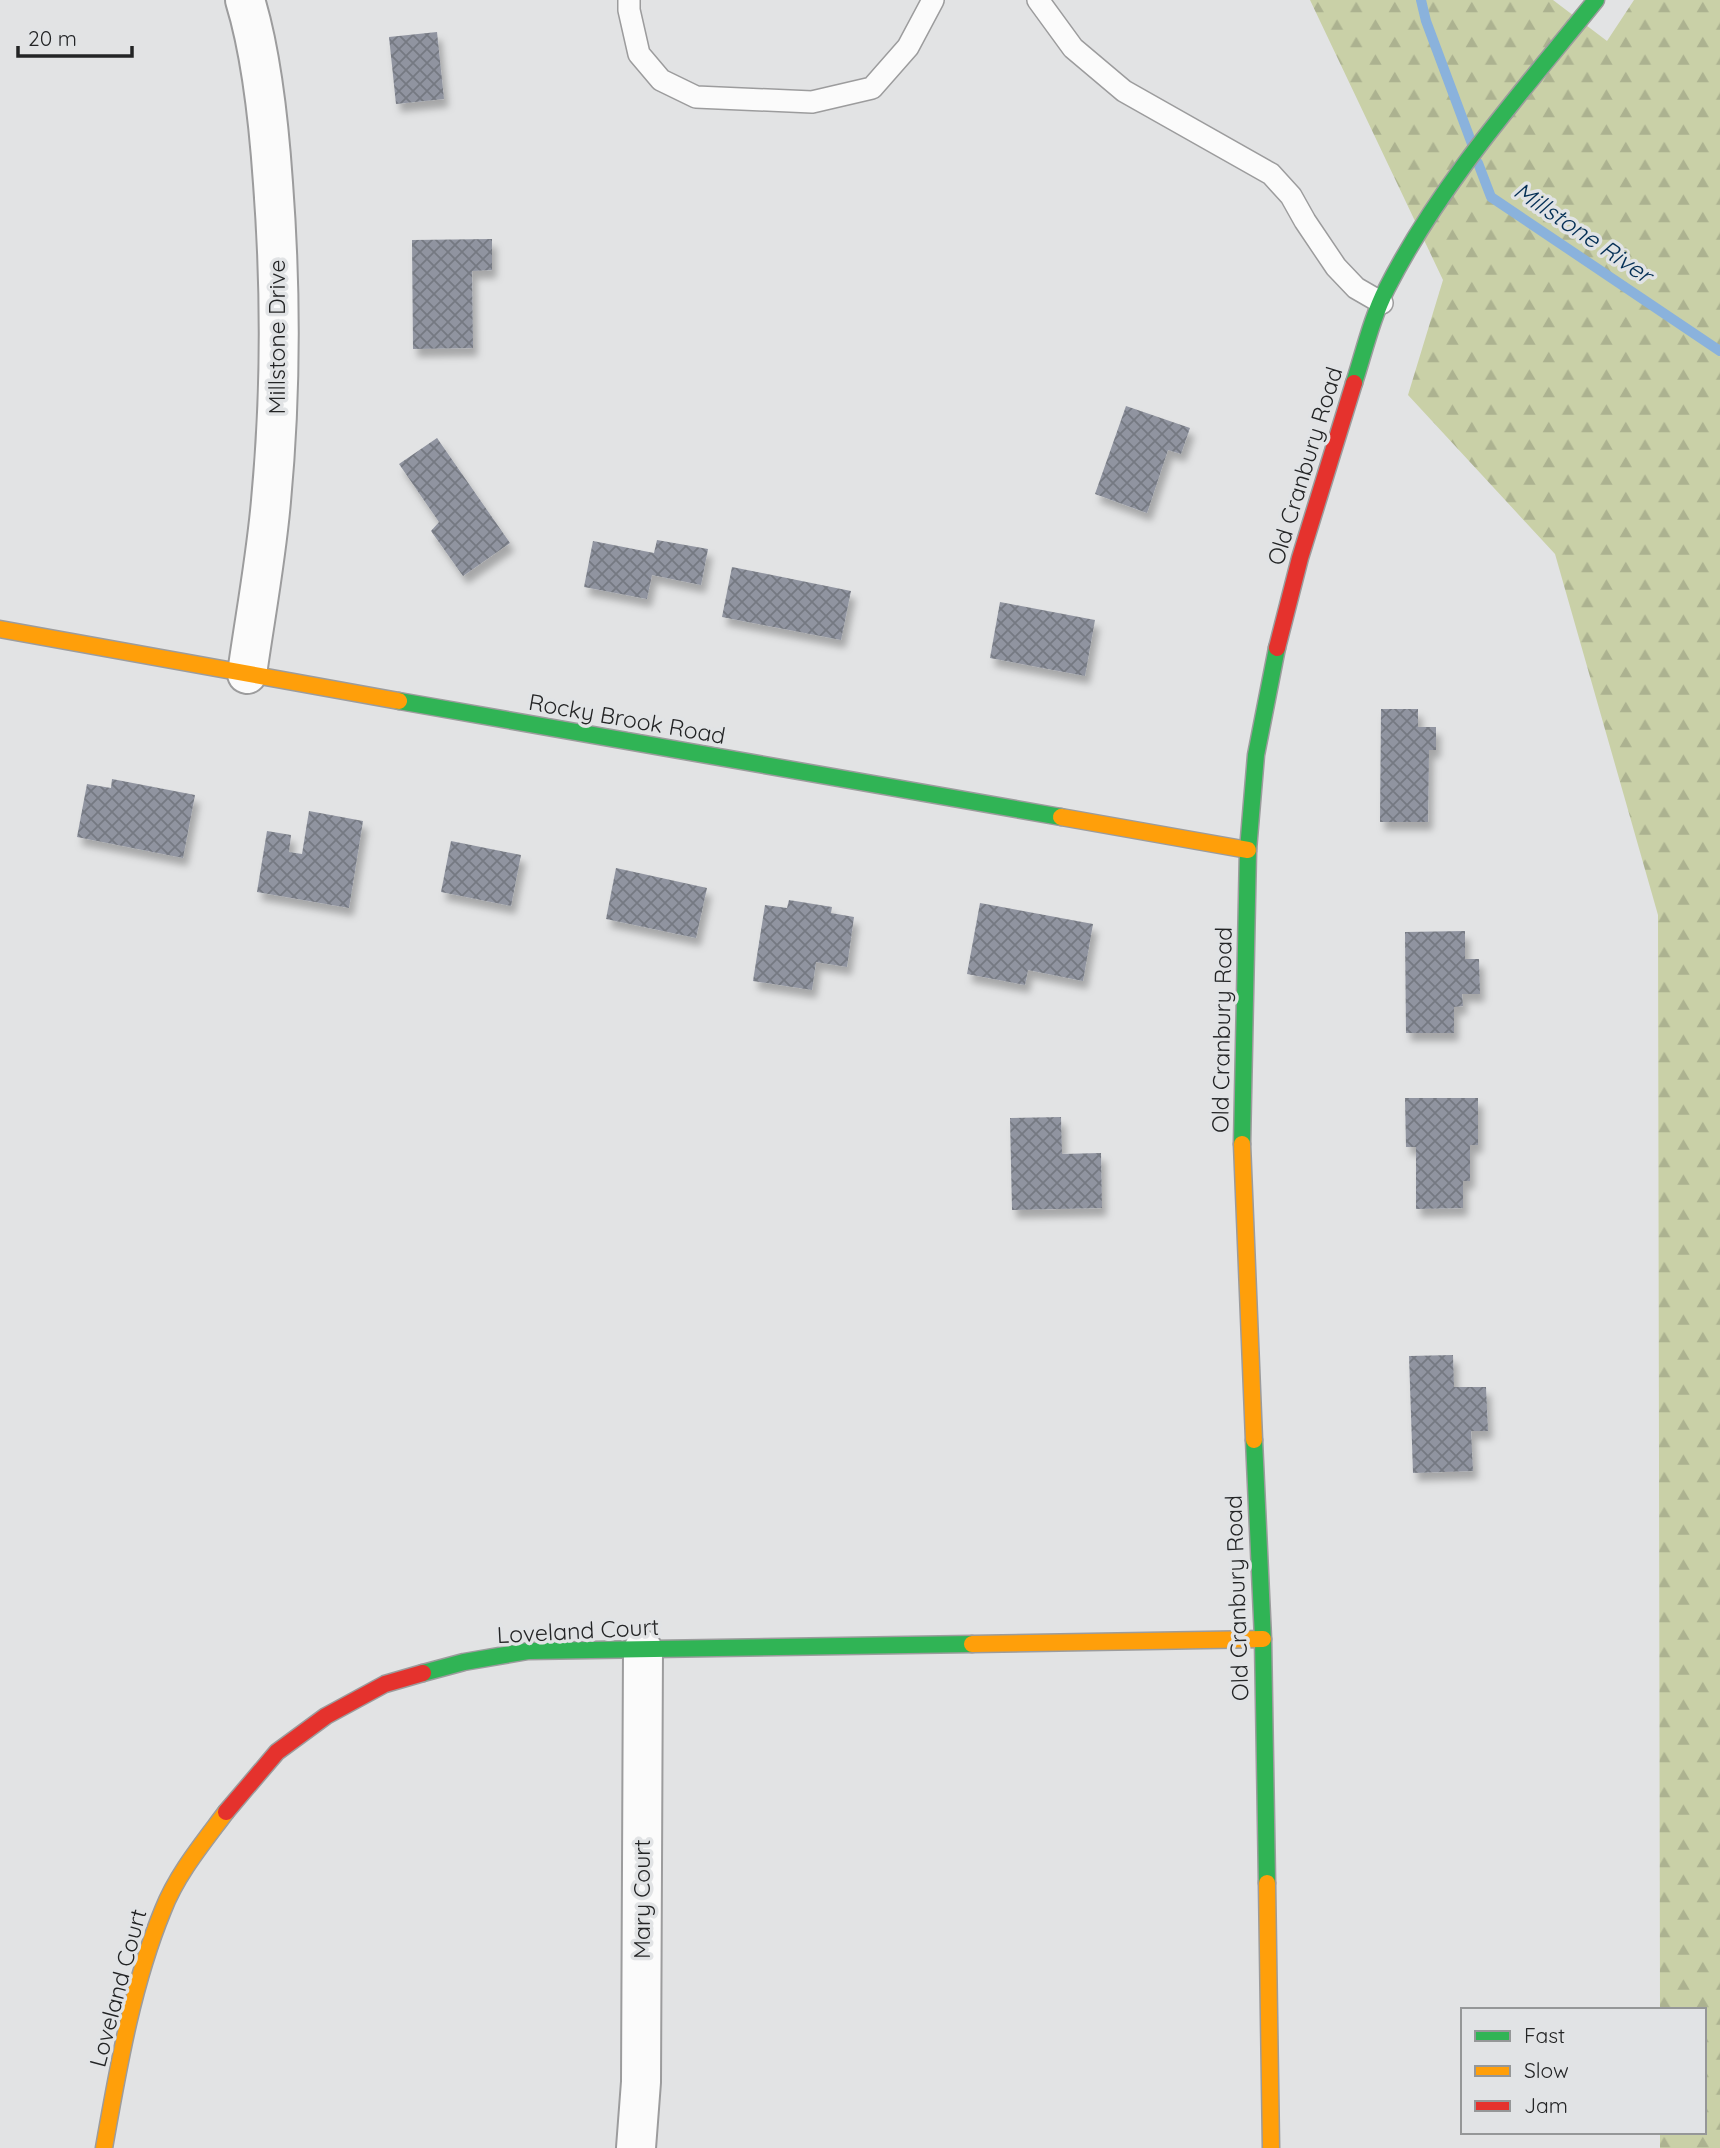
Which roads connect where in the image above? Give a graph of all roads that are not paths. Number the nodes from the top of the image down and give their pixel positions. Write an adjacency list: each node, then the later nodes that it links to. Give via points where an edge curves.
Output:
1 (245, 0): 8 (street, Millstone Drive, via 253,24 270,139 279,261 279,381 271,503)
2 (629, 0): 3 (lane, via 639,54 660,80 696,97 812,102 872,88 908,47)
3 (933, 0)
4 (1038, 0): 6 (lane, via 1073,48 1124,92 1270,174 1291,196 1336,267 1356,288)
5 (1597, 0): 6 (street, Old Cranbury Road, via 1433,209)
6 (1382, 303): 9 (street, Old Cranbury Road, via 1300,558 1274,661 1256,755)
7 (0, 629): 8 (street, Rocky Brook Road)
8 (247, 674): 9 (street, Rocky Brook Road)
9 (1248, 850): 10 (street, Old Cranbury Road, via 1242,1165)
10 (1262, 1639): 11 (street, Loveland Court); 14 (street, Old Cranbury Road)
11 (643, 1650): 12 (street, Loveland Court, via 528,1651 464,1662 385,1684 326,1716 277,1752 194,1854 163,1909 136,1992); 13 (street, Mary Court, via 641,2081)
12 (104, 2148)
13 (636, 2148)
14 (1271, 2148)

